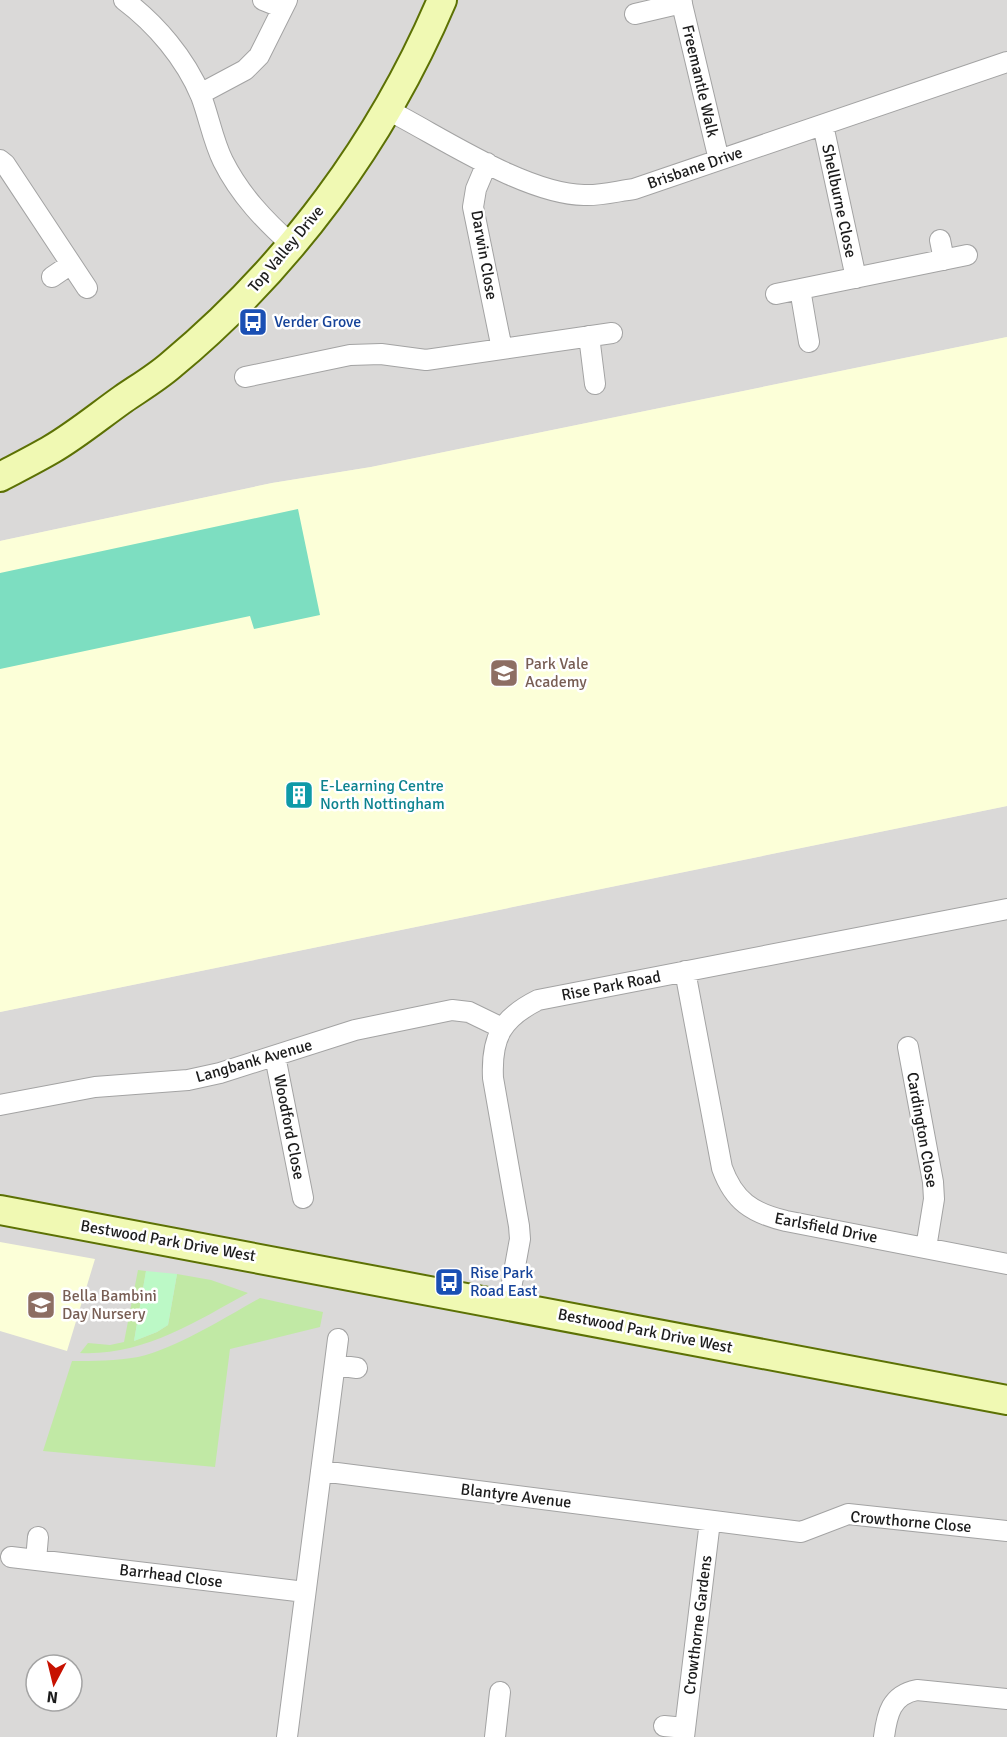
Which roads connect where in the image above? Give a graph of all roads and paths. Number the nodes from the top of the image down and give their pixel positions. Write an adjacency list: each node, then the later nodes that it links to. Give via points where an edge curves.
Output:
1 (124, 0): 8 (street, via 172,47)
2 (263, 0): 5 (street)
3 (442, 0): 9 (street, Top Valley Drive)
4 (681, 1): 6 (street, Freemantle Walk); 12 (street, Freemantle Walk)
5 (285, 4): 8 (street, via 259,56 245,70)
6 (635, 14)
7 (1007, 62): 10 (street, Brisbane Drive)
8 (200, 94): 15 (street, via 231,177 267,223)
9 (388, 110): 13 (street, Brisbane Drive); 15 (street, Top Valley Drive)
10 (822, 124): 12 (street, Brisbane Drive); 20 (street, Shellburne Close)
11 (0, 160): 18 (street)
12 (719, 160): 13 (street, Brisbane Drive, via 634,189 584,195 542,189)
13 (487, 163): 27 (street, Darwin Close, via 473,207)
14 (940, 240): 17 (street)
15 (293, 246): 30 (street, Top Valley Drive, via 236,307 170,366 53,448)
16 (967, 255): 17 (street, Shellburne Close)
17 (944, 260): 20 (street, Shellburne Close)
18 (71, 264): 19 (street); 21 (street)
19 (52, 277)
20 (856, 278): 22 (street, Shellburne Close)
21 (87, 288)
22 (800, 289): 23 (street, Shellburne Close); 26 (street)
23 (776, 294)
24 (612, 333): 25 (street)
25 (589, 336): 27 (street); 29 (street)
26 (809, 342)
27 (502, 349): 28 (street, via 426,360 362,354 267,363)
28 (245, 376)
29 (595, 384)
30 (0, 477)
31 (1007, 909): 32 (street, Rise Park Road)
32 (685, 972): 33 (street, Rise Park Road, via 538,1000 524,1007); 39 (street, Earlsfield Drive, via 722,1168 736,1196 765,1216)
33 (502, 1028): 35 (street, Langbank Avenue, via 469,1012 452,1010 355,1030); 41 (street, Rise Park Road, via 494,1043 493,1078 520,1239)
34 (908, 1047): 39 (street, Cardington Close, via 933,1182)
35 (275, 1056): 36 (street, Langbank Avenue, via 188,1080 95,1087); 37 (street, Woodford Close)
36 (0, 1105)
37 (303, 1198)
38 (0, 1210): 41 (street, Bestwood Park Drive West)
39 (926, 1248): 40 (street, Earlsfield Drive)
40 (1007, 1264)
41 (508, 1305): 45 (street, Bestwood Park Drive West)
42 (338, 1339): 43 (street)
43 (335, 1365): 44 (street); 46 (street)
44 (357, 1368)
45 (1007, 1400)
46 (321, 1471): 47 (street, Blantyre Avenue); 52 (street)
47 (710, 1521): 48 (street, Crowthorne Close, via 801,1532 848,1514); 56 (street, Crowthorne Gardens)
48 (1007, 1531)
49 (38, 1537): 51 (street)
50 (11, 1557): 51 (street, Barrhead Close)
51 (36, 1560): 52 (street, Barrhead Close)
52 (305, 1593): 57 (street)
53 (500, 1692): 58 (street)
54 (1007, 1699): 59 (street, via 908,1691 889,1709)
55 (664, 1726): 56 (street, Crowthorne Gardens)
56 (684, 1733)
57 (287, 1737)
58 (495, 1737)
59 (884, 1737)

